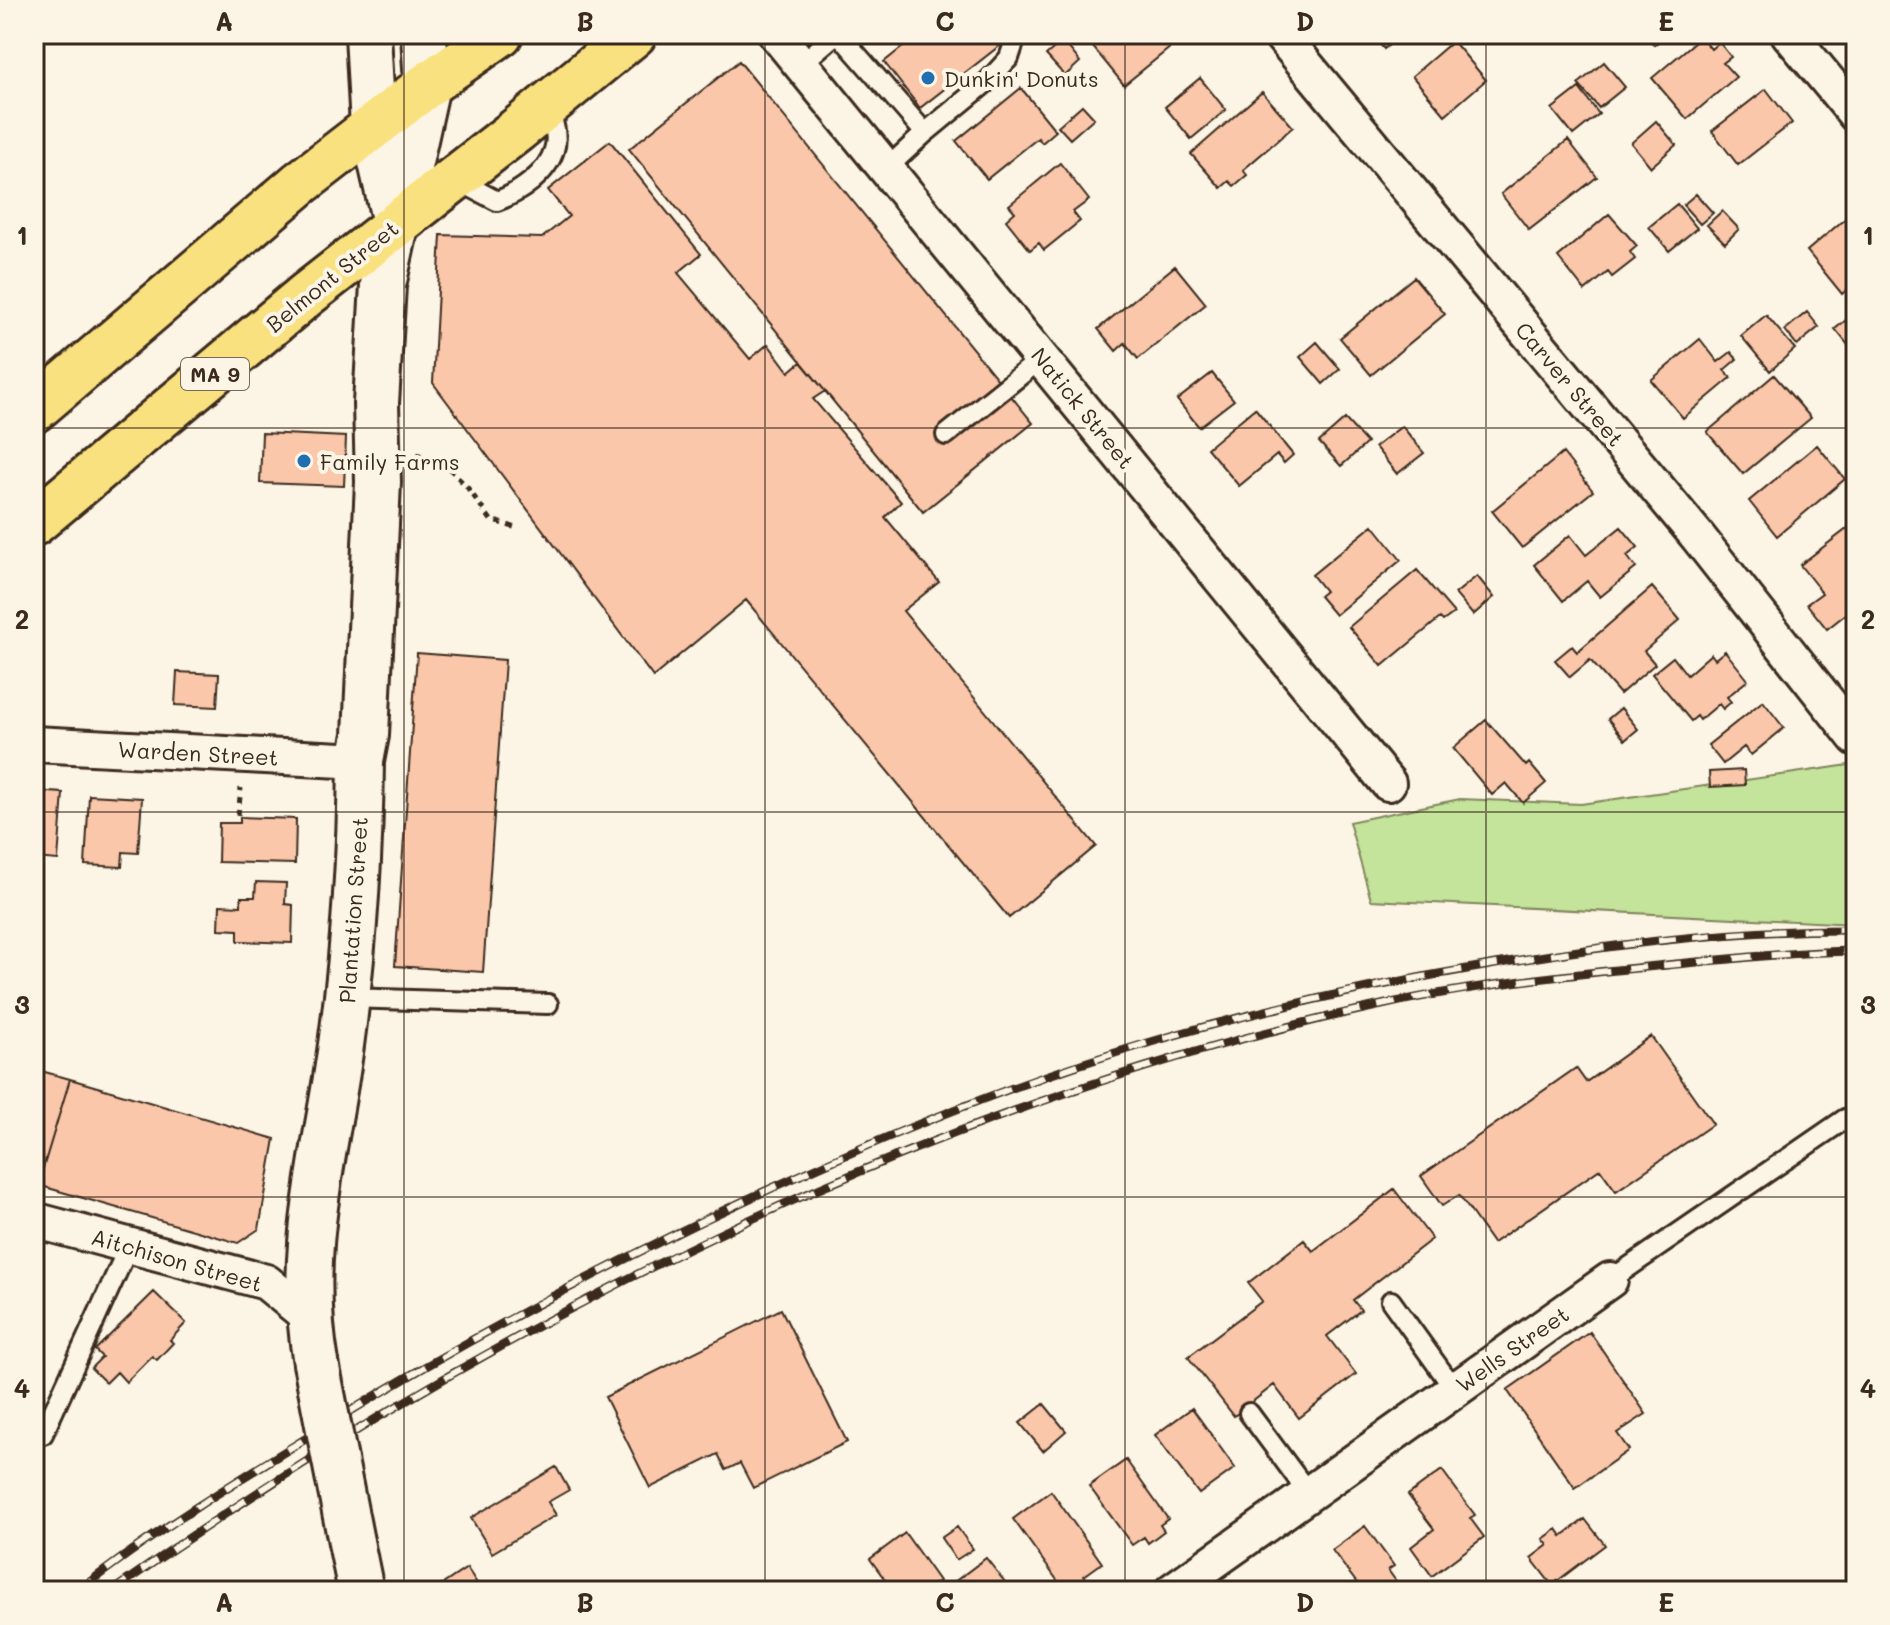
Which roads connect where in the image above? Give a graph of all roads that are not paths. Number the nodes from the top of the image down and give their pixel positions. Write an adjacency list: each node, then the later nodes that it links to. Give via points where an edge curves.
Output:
1 (368, 34): 13 (main road, Plantation Street)
2 (424, 34): 11 (main road, Plantation Street)
3 (500, 34): 11 (highway)
4 (634, 34): 16 (highway, Belmont Street / MA 9)
5 (776, 34): 10 (street, Natick Street)
6 (838, 34): 10 (lane); 14 (lane)
7 (1009, 34): 14 (lane, via 1009,58)
8 (1280, 34): 21 (street, Carver Street, via 1698,537)
9 (1789, 34): 12 (street)
10 (801, 64): 15 (street, Natick Street)
11 (427, 85): 13 (highway); 16 (main road, Plantation Street)
12 (1856, 115)
13 (373, 127): 16 (main road, Plantation Street); 18 (highway)
14 (925, 133): 15 (lane)
15 (886, 169): 17 (street, Natick Street)
16 (395, 224): 20 (highway, Belmont Street / MA 9); 23 (main road, Plantation Street, via 383,285 376,403 377,528)
17 (1042, 358): 19 (lane); 24 (street, Natick Street)
18 (34, 410)
19 (946, 435)
20 (34, 523)
21 (1856, 738)
22 (34, 744): 23 (street, Warden Street)
23 (361, 761): 25 (main road, Plantation Street, via 358,881)
24 (1388, 783)
25 (346, 998): 26 (lane); 32 (main road, Plantation Street, via 312,1214)
26 (548, 1004)
27 (1856, 1125): 30 (lane, Wells Street, via 1845,1119)
28 (34, 1220): 29 (street, Aitchison Street)
29 (129, 1246): 32 (street, Aitchison Street, via 266,1282); 35 (lane)
30 (1610, 1280): 33 (street, Wells Street)
31 (1391, 1301): 33 (lane)
32 (310, 1318): 37 (main road, Plantation Street, bridge)
33 (1455, 1390): 36 (street, Wells Street)
34 (1249, 1413): 36 (lane)
35 (43, 1434)
36 (1309, 1494): 38 (street, Wells Street)
37 (361, 1591)
38 (1172, 1591)

